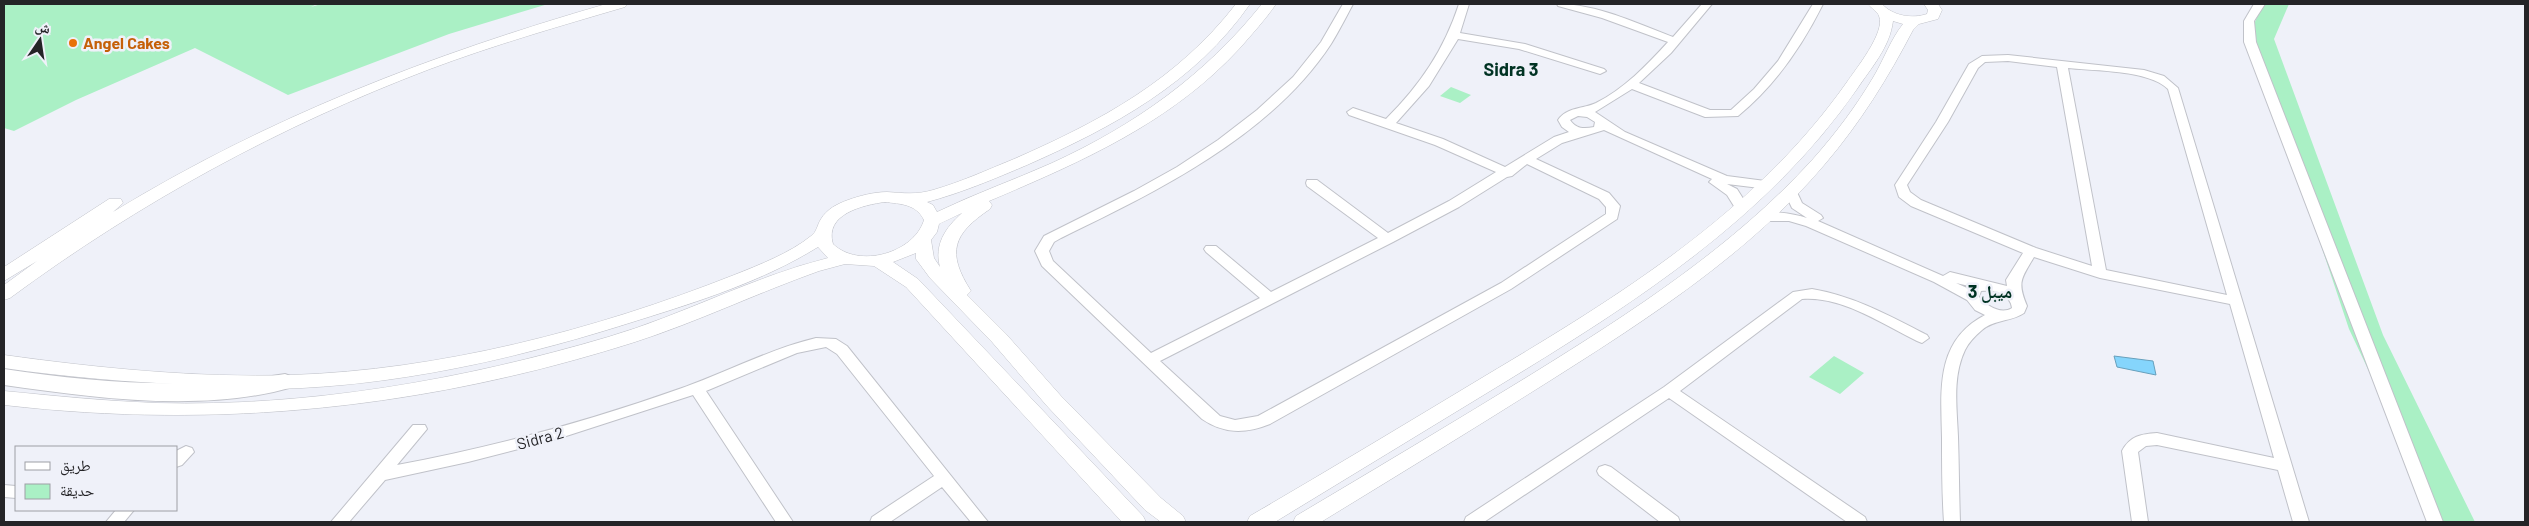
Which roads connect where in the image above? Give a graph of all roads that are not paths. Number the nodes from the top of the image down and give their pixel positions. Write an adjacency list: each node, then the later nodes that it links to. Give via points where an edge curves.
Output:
1 (620, 4): 11 (street)
2 (1243, 4): 33 (street, via 1215,40 1187,65 1100,125 959,188)
3 (1268, 4): 29 (street, via 1225,56 1170,104 1088,152)
4 (1348, 4): 57 (street, via 1336,28 1309,64 1253,119 1180,172 1056,235 1044,245 1042,251 1047,262)
5 (1464, 4): 15 (street)
6 (1562, 4): 12 (street)
7 (1707, 4): 16 (street)
8 (1818, 4): 19 (street, via 1784,59 1734,113 1709,114)
9 (1931, 4): 14 (street, via 1935,10 1933,16)
10 (2260, 4): 85 (street, via 2248,21 2250,42)
11 (598, 5): 46 (street, via 426,65 298,119 145,199)
12 (1588, 7): 16 (street)
13 (1880, 9): 14 (street); 31 (street, via 1886,31 1853,86 1806,146)
14 (1915, 20): 32 (street, via 1907,28 1878,84 1851,122)
15 (1454, 35): 18 (street, via 1520,46); 23 (street, via 1430,77)
16 (1675, 41): 19 (street)
17 (2062, 64): 41 (street, via 1999,57 1976,62 1901,185 1904,194 1916,203); 45 (street); 52 (street, via 2148,75 2174,88)
18 (1600, 71)
19 (1630, 84): 20 (street)
20 (1606, 104): 22 (street); 25 (street)
21 (1353, 112): 23 (street)
22 (1583, 112): 24 (street, via 1570,114 1564,120); 25 (street)
23 (1389, 123): 28 (street)
24 (1566, 124): 25 (street); 26 (street)
25 (1594, 127): 26 (street); 31 (street, via 1731,181); 34 (street, via 1718,183 1732,192)
26 (1558, 140): 27 (street)
27 (1528, 160): 28 (street); 57 (street, via 1604,196 1613,206 1612,216 1506,286 1264,420 1240,427 1216,422)
28 (1508, 173): 38 (street)
29 (1021, 181): 36 (street); 53 (street, via 969,214 951,235 945,258)
30 (1312, 184): 38 (street)
31 (1768, 185): 34 (street)
32 (1790, 191): 35 (street); 47 (street, via 1797,205 1814,217 1951,277)
33 (913, 200): 36 (street, via 927,209); 37 (street, via 885,196 849,205 834,215 825,226)
34 (1742, 208): 77 (street, via 1678,261 1592,320)
35 (1763, 217): 51 (street, via 1801,220 1846,239 1876,259 1923,272 1951,284); 78 (street, via 1684,282 1626,323)
36 (933, 221): 39 (street)
37 (822, 237): 42 (street, via 826,246); 60 (street, via 788,257 725,283 618,321 560,337 440,364 362,376)
38 (1388, 239): 50 (street)
39 (923, 242): 43 (street, via 904,254); 53 (street, via 929,267)
40 (1211, 249): 50 (street)
41 (2031, 251): 44 (street); 45 (street)
42 (844, 259): 43 (street); 63 (street, via 805,270 696,314 605,344 490,374 398,392 298,404 209,409 82,407)
43 (878, 261): 75 (street, via 912,283)
44 (2015, 274): 47 (street); 49 (street)
45 (2100, 274): 52 (street)
46 (12, 278): 48 (street)
47 (1986, 286): 49 (street, via 2000,288); 51 (street, via 1972,291)
48 (4, 292)
49 (2015, 296): 54 (street, via 2019,310 2010,315)
50 (1271, 299): 57 (street)
51 (1974, 301): 54 (street); 55 (street, via 1977,316)
52 (2237, 301): 65 (street)
53 (970, 310): 76 (street, via 1140,490)
54 (1997, 314): 55 (street)
55 (1974, 326): 82 (street, via 1955,355 1949,381)
56 (1922, 338): 62 (street, via 1833,297 1806,293 1791,298)
57 (1150, 360)
58 (4, 362): 60 (street, via 110,375)
59 (4, 377): 60 (main road, via 78,387 143,391 236,390)
60 (285, 382)
61 (697, 389): 67 (street, Sidra 2, via 544,438); 68 (street, Sidra 2, via 814,342 836,344); 72 (street)
62 (1670, 391): 79 (street); 81 (street)
63 (4, 398)
64 (419, 429): 67 (street)
65 (2285, 466): 83 (street, via 2171,441 2144,440 2130,451); 84 (street)
66 (1605, 471): 80 (street)
67 (379, 475): 71 (street)
68 (944, 477): 73 (street); 74 (street, Sidra 2)
69 (125, 511): 70 (street)
70 (114, 522)
71 (339, 522)
72 (785, 522)
73 (878, 522)
74 (980, 522)
75 (1135, 522)
76 (1175, 522)
77 (1258, 522)
78 (1304, 522)
79 (1472, 522)
80 (1672, 522)
81 (1859, 522)
82 (1952, 522)
83 (2140, 522)
84 (2301, 522)
85 (2436, 522)

